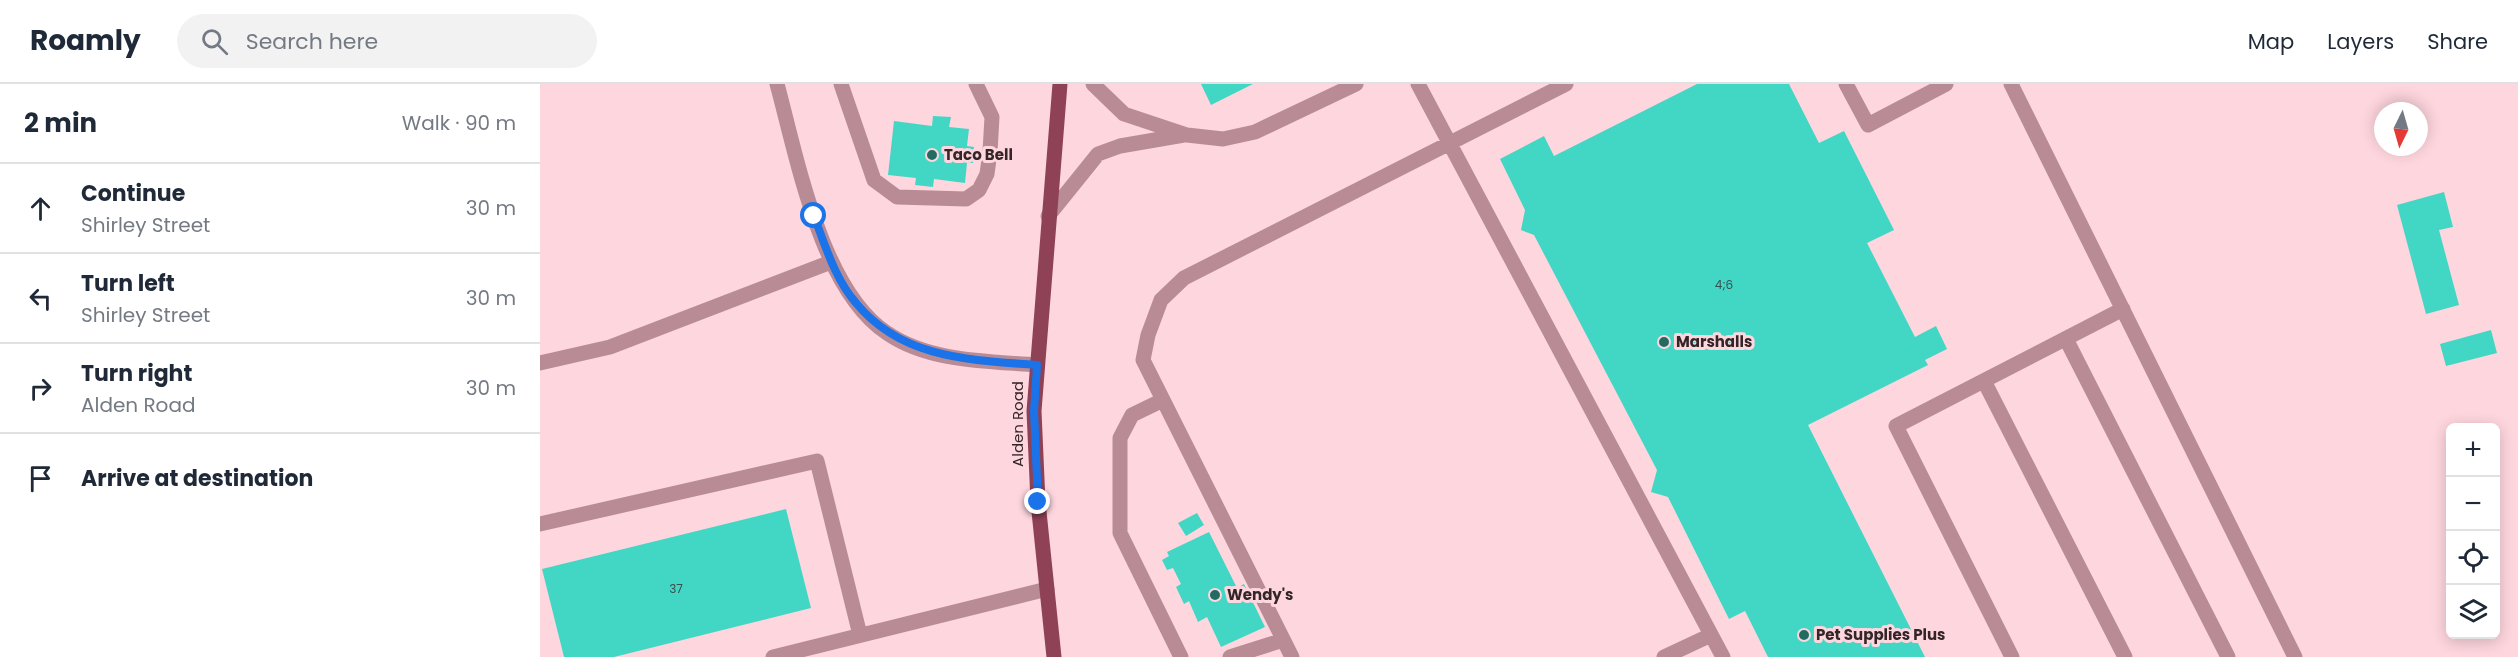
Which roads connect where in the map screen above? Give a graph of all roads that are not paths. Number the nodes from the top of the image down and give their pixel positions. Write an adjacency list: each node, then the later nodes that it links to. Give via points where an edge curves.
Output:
1 (777, 84): 15 (street)
2 (841, 84): 3 (street, via 874,180 897,197 966,200 979,190 987,174 990,152 992,117)
3 (976, 84)
4 (1060, 84): 14 (main road, Alden Road)
5 (1093, 84): 12 (street, via 1124,114)
6 (1356, 84): 12 (street, via 1255,132 1223,139)
7 (1418, 84): 13 (street)
8 (1566, 84): 13 (street)
9 (1846, 84): 10 (street, via 1868,125)
10 (1946, 84)
11 (2011, 84): 16 (street)
12 (1186, 135): 14 (street, via 1120,146 1098,154)
13 (1450, 143): 21 (street, via 1184,278 1161,300 1143,360); 25 (street)
14 (1047, 216): 19 (main road, Alden Road)
15 (831, 262): 18 (street, via 610,347); 19 (street, via 855,302 886,333 923,350 969,360)
16 (2123, 309): 17 (street); 37 (street)
17 (2066, 339): 20 (street); 36 (street)
18 (540, 363)
19 (1037, 365): 23 (main road, Alden Road, via 1036,479)
20 (1984, 381): 34 (street, via 1896,426); 35 (street)
21 (1163, 400): 26 (street); 29 (street, via 1131,415 1119,438 1120,533)
22 (540, 524): 24 (street, via 817,461)
23 (1047, 590): 24 (street); 28 (main road, Alden Road)
24 (861, 635): 27 (street)
25 (1712, 635): 32 (street); 33 (street)
26 (1283, 640): 30 (street); 31 (street)
27 (773, 657)
28 (1054, 657)
29 (1181, 657)
30 (1230, 657)
31 (1292, 657)
32 (1664, 657)
33 (1723, 657)
34 (2012, 657)
35 (2125, 657)
36 (2228, 657)
37 (2295, 657)

